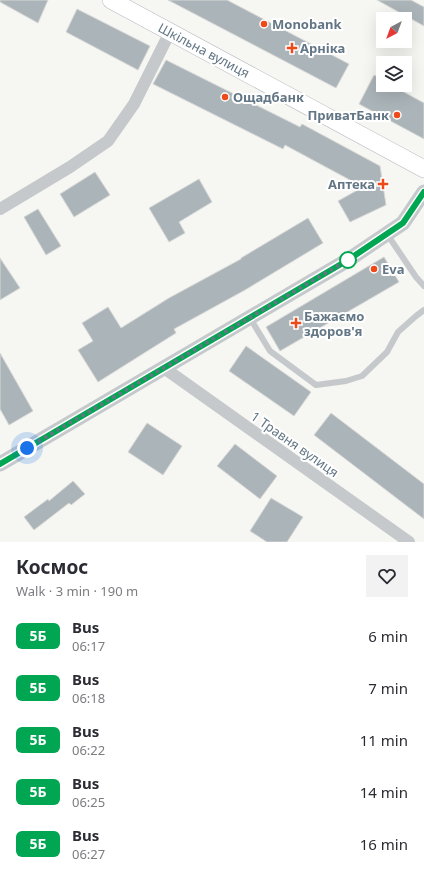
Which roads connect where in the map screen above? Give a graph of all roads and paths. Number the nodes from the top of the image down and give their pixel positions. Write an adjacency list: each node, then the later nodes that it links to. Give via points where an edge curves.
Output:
1 (111, 0): 2 (main road, Шкільна вулиця)
2 (170, 32): 3 (main road, Шкільна вулиця); 5 (street, via 134,104 108,141 70,167)
3 (424, 170)
4 (424, 192): 6 (street, via 403,223)
5 (0, 208)
6 (387, 234): 7 (lane); 9 (street)
7 (424, 286)
8 (424, 310): 9 (lane, via 398,332 387,352 362,376 316,385 270,351)
9 (250, 318): 10 (street)
10 (164, 368): 11 (street); 12 (street, 1 Травня вулиця)
11 (0, 464)
12 (409, 542)

